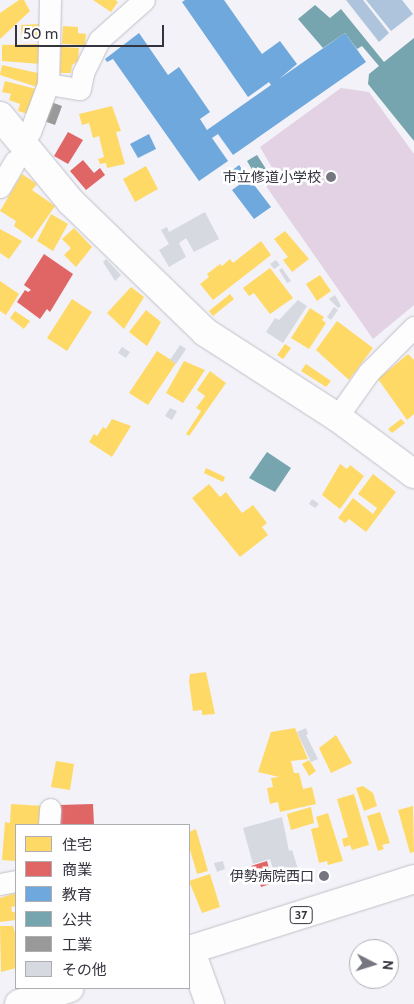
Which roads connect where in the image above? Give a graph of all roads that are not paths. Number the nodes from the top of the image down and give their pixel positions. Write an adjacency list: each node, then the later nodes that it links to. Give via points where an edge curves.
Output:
1 (50, 0): 3 (street)
2 (144, 0): 3 (street, via 99,40 83,74 80,89)
3 (48, 84): 5 (street)
4 (0, 116): 9 (street, via 71,202 172,303 205,332)
5 (30, 132)
6 (15, 161): 7 (street)
7 (0, 188)
8 (410, 337): 9 (street, via 369,372)
9 (337, 418): 10 (street)
10 (414, 474)
11 (414, 879): 14 (street, 37)
12 (15, 882): 13 (street)
13 (0, 884)
14 (190, 950)
15 (190, 953): 18 (street)
16 (67, 989): 17 (street)
17 (19, 1004)
18 (210, 1004)

